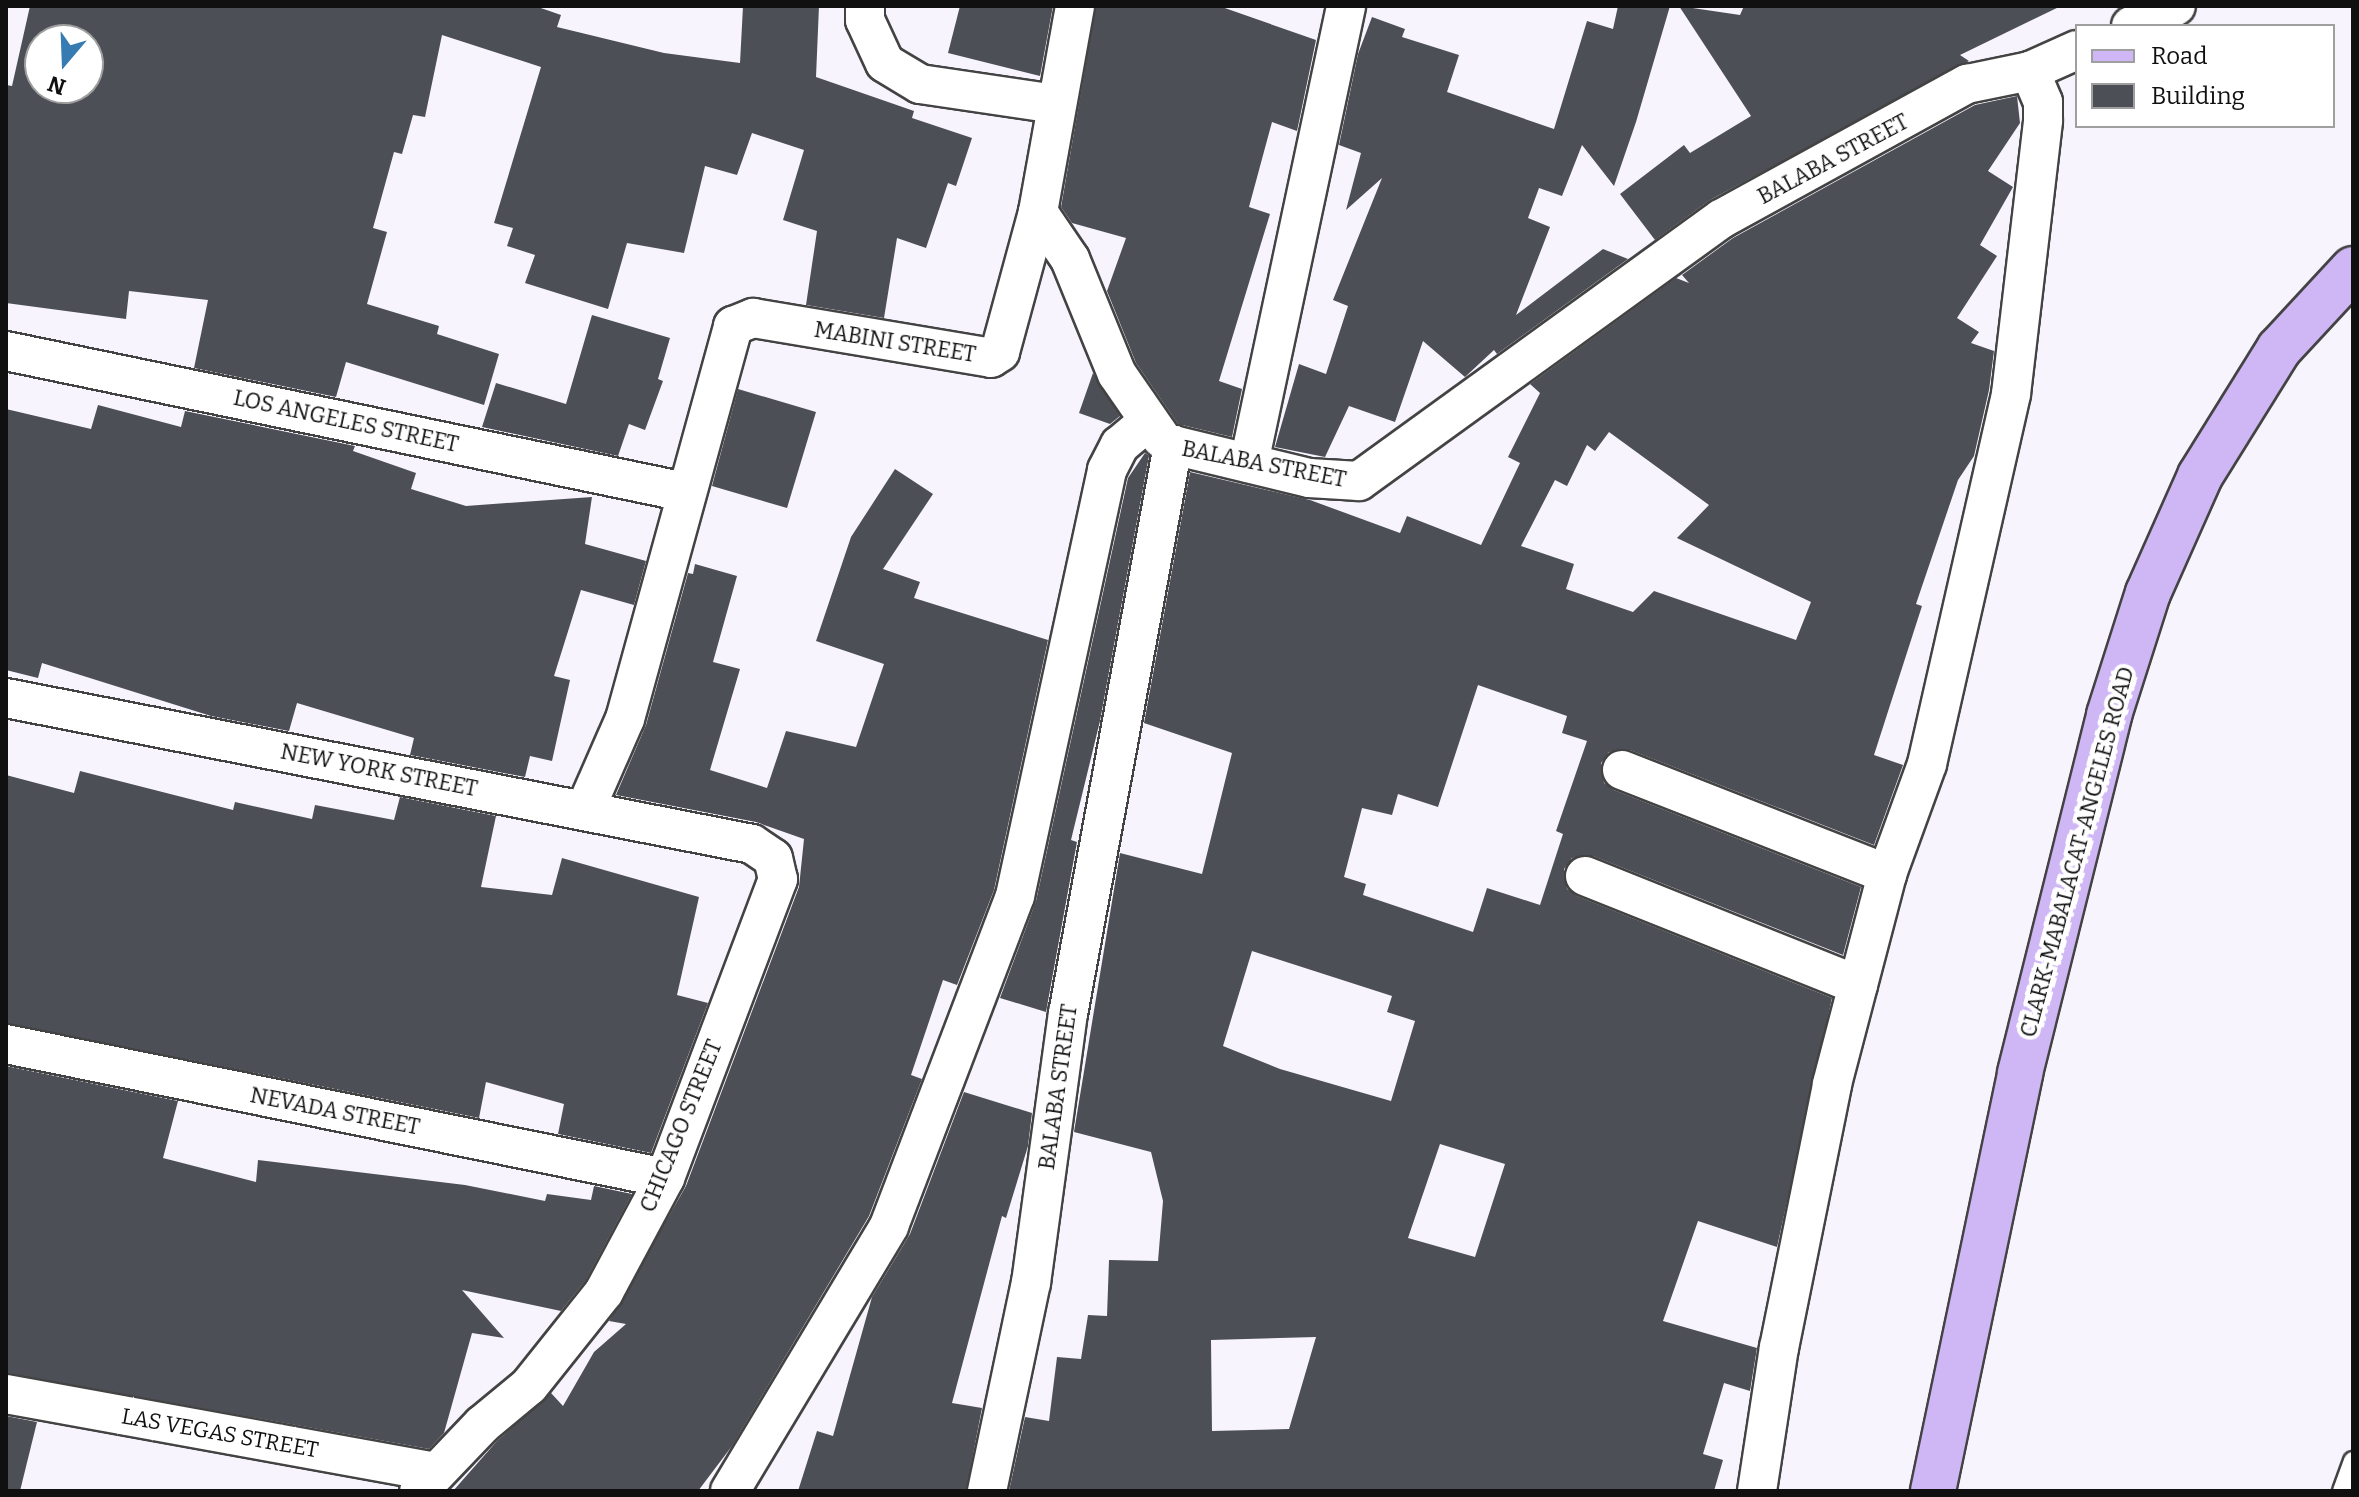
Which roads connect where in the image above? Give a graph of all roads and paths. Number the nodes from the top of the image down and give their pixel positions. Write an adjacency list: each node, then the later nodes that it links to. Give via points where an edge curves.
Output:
1 (865, 6): 8 (street, via 865,20 885,63 920,84)
2 (1075, 6): 8 (street, MABINI STREET)
3 (1346, 6): 13 (street)
4 (2176, 6): 5 (street)
5 (2136, 24)
6 (2075, 51): 7 (street, BALABA STREET)
7 (2030, 71): 13 (street, BALABA STREET, via 1967,84 1721,219 1359,481 1309,478); 19 (street, via 2043,102 2043,120 2011,394 1927,764)
8 (1056, 104): 9 (street, MABINI STREET)
9 (1038, 212): 12 (street, via 1070,259 1117,374); 14 (street, MABINI STREET, via 1000,352 991,358 753,318 733,326)
10 (2353, 269): 30 (main road, CLARK-MABALACAT-ANGELES ROAD, via 2271,362 2200,476 2148,593 2109,715 2020,1073)
11 (6, 351): 14 (street, LOS ANGELES STREET)
12 (1160, 433): 13 (street, BALABA STREET); 27 (street, via 1120,445 1107,470 1015,896 889,1226); 28 (street, BALABA STREET, via 1031,1283)
13 (1249, 463)
14 (685, 492): 17 (street, via 625,719)
15 (6, 698): 17 (street, NEW YORK STREET)
16 (1622, 770): 19 (street)
17 (585, 810): 18 (street, NEW YORK STREET)
18 (752, 844): 23 (street, CHICAGO STREET, via 773,858 778,879)
19 (1887, 874): 21 (street)
20 (1585, 876): 21 (street)
21 (1858, 985): 29 (street, via 1832,1084)
22 (6, 1044): 23 (street, NEVADA STREET)
23 (665, 1178): 26 (street, CHICAGO STREET, via 604,1292 529,1386)
24 (6, 1394): 26 (street, LAS VEGAS STREET)
25 (2353, 1461): 31 (lane)
26 (426, 1482)
27 (730, 1491)
28 (987, 1491)
29 (1757, 1491)
30 (1933, 1491)
31 (2342, 1491)

